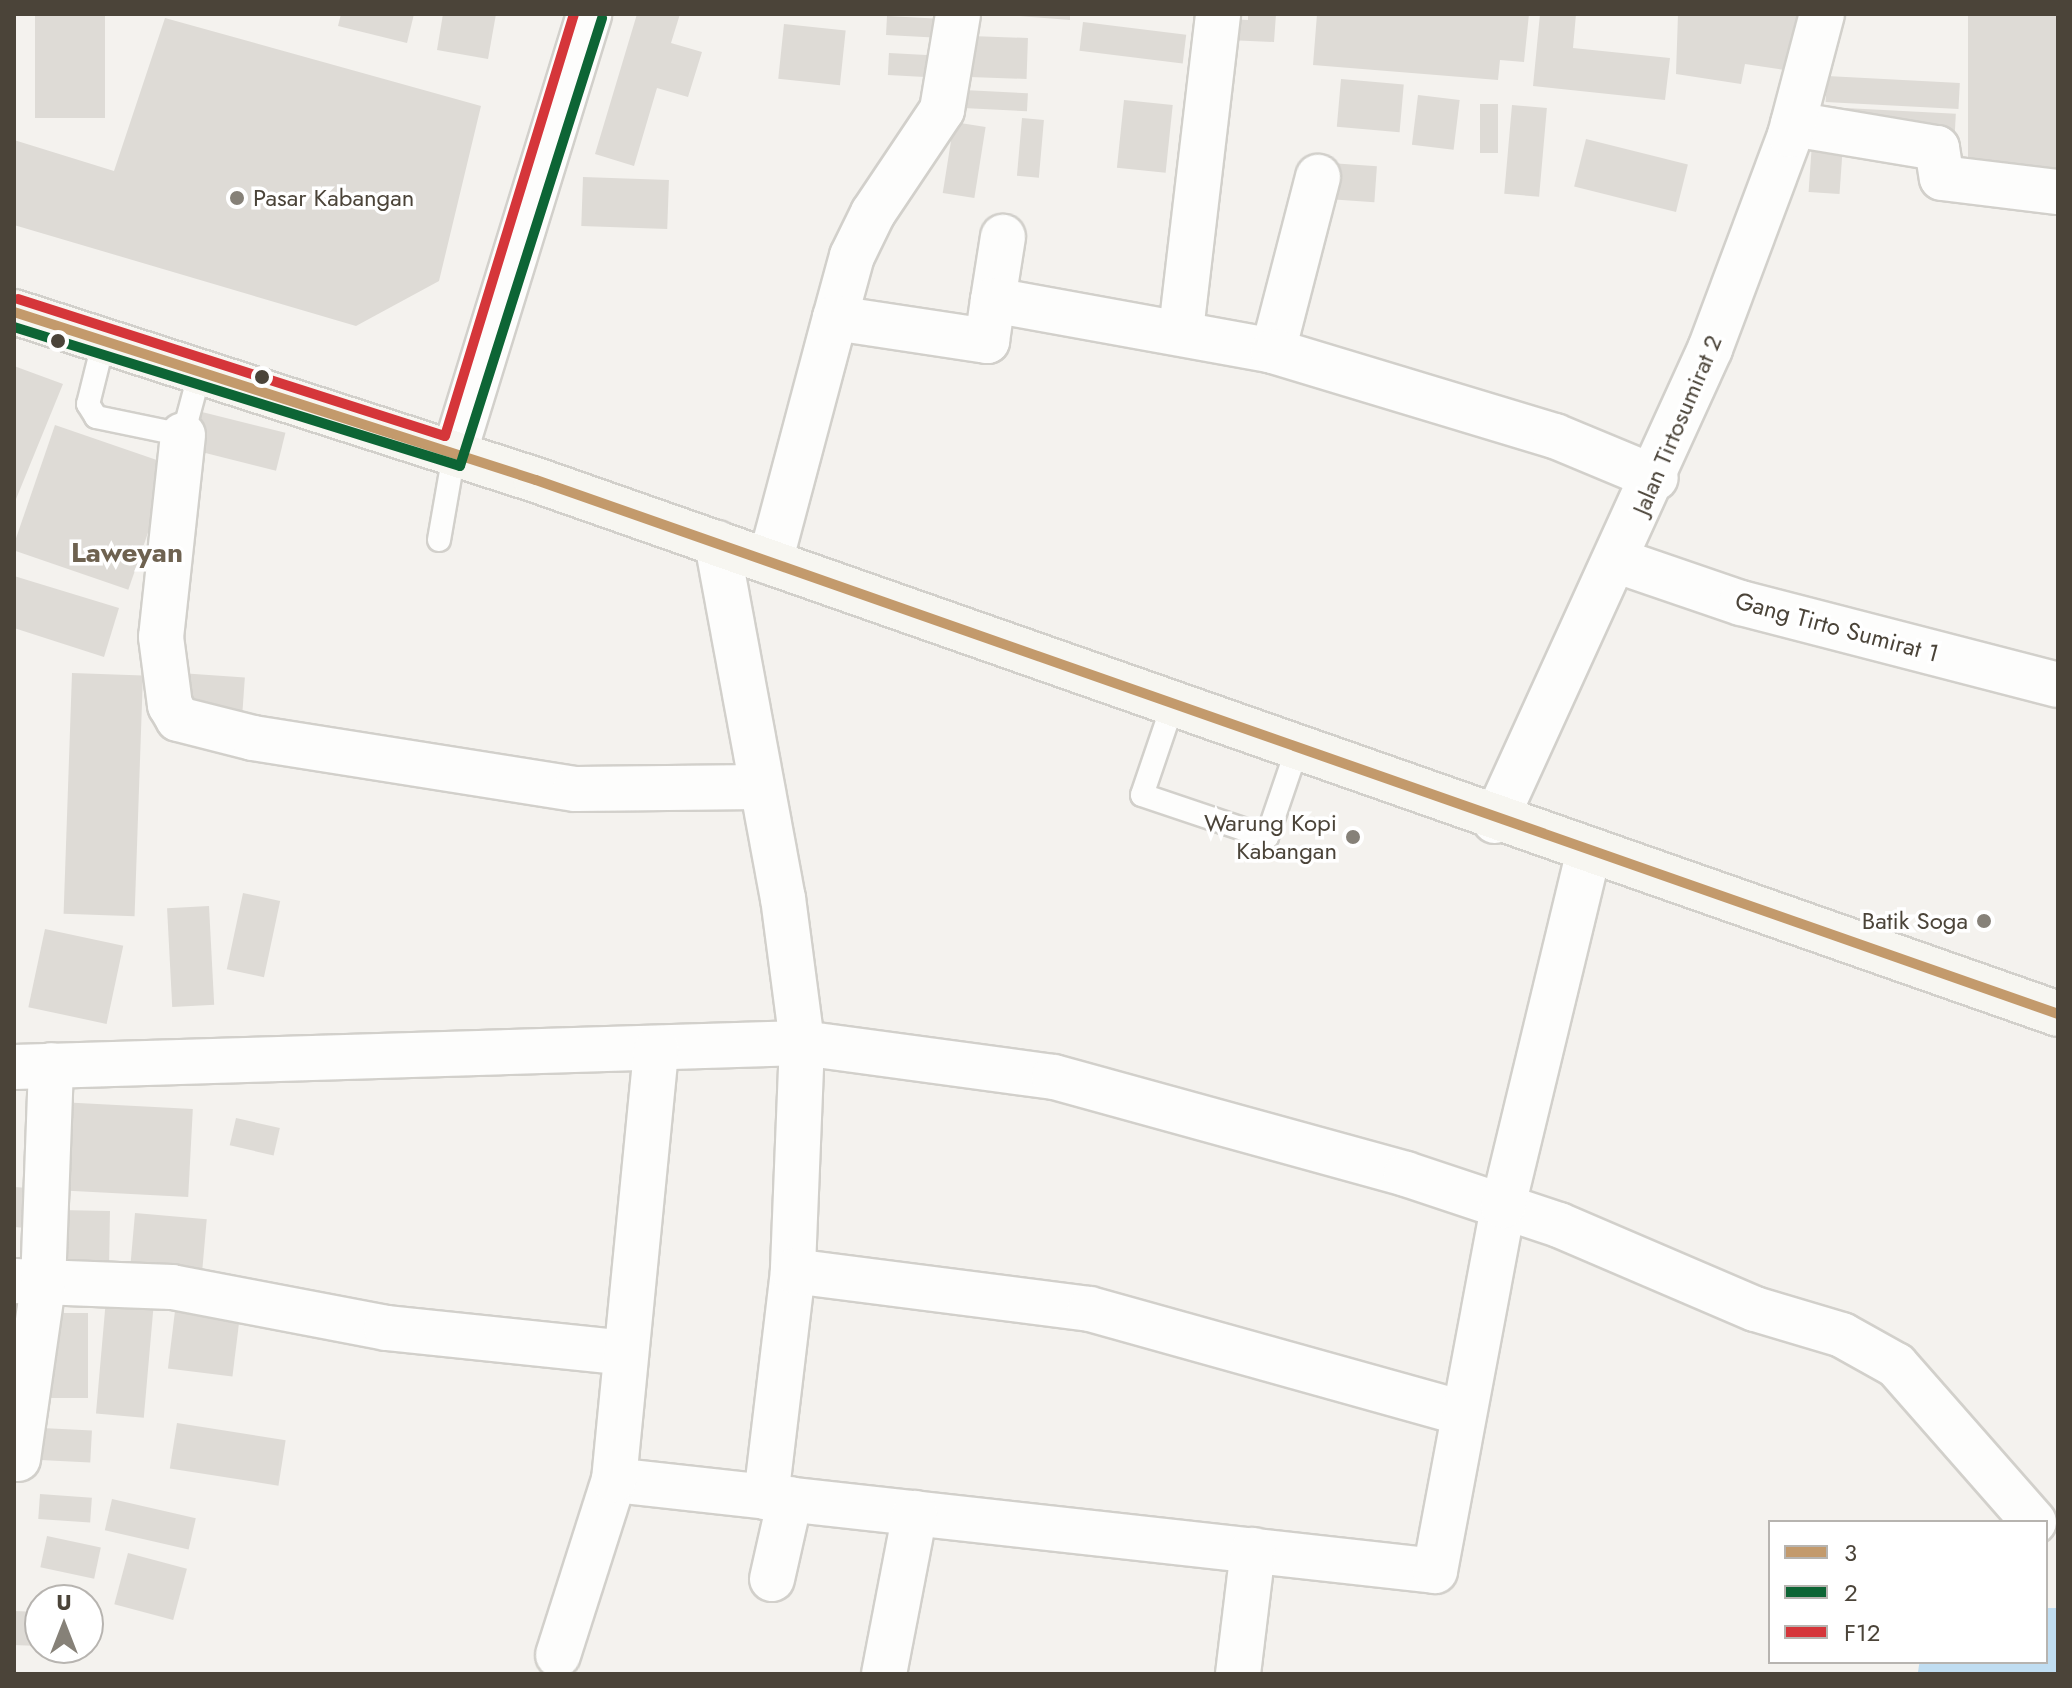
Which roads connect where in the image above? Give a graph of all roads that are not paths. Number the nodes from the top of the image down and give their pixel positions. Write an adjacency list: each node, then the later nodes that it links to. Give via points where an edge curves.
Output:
1 (589, 14): 17 (street)
2 (958, 14): 11 (street, via 942,110 873,213 852,256)
3 (1218, 14): 12 (street)
4 (1822, 14): 5 (street, Jalan Tirtosumirat 2)
5 (1793, 124): 7 (street, via 1937,148 1942,178); 18 (street, Jalan Tirtosumirat 2, via 1757,231)
6 (1318, 177): 14 (street)
7 (2058, 192)
8 (1003, 237): 9 (street)
9 (993, 300): 11 (street, via 987,341); 12 (street)
10 (14, 312): 13 (main road)
11 (835, 318): 22 (street)
12 (1181, 330): 14 (street)
13 (104, 340): 15 (main road); 16 (lane, via 91,415)
14 (1273, 351): 18 (street, via 1555,436)
15 (201, 368): 16 (lane); 17 (main road)
16 (183, 435): 26 (street, via 161,637 170,705 178,719 253,738 575,789)
17 (454, 454): 19 (lane); 20 (main road)
18 (1656, 478): 21 (street, Jalan Tirtosumirat 2)
19 (439, 540)
20 (717, 543): 22 (main road); 26 (street)
21 (1618, 561): 23 (street, Gang Tirto Sumirat 1, via 1741,603); 27 (street, Jalan Tirtosumirat 2)
22 (770, 562): 24 (main road)
23 (2058, 685)
24 (1173, 704): 25 (main road); 25 (lane, via 1142,795 1267,837)
25 (1297, 749): 27 (main road)
26 (760, 787): 30 (street)
27 (1495, 821): 28 (main road)
28 (1589, 851): 29 (main road); 33 (street)
29 (2058, 1014)
30 (802, 1043): 31 (street); 33 (street, via 1054,1077); 34 (street)
31 (656, 1049): 32 (street); 36 (street)
32 (32, 1066): 35 (street)
33 (1503, 1206): 37 (street); 42 (street, via 1755,1309 1842,1335 1896,1365)
34 (793, 1271): 37 (street, via 1090,1309); 40 (street)
35 (29, 1283): 36 (street, via 172,1287 386,1328); 38 (street)
36 (626, 1353): 39 (street)
37 (1463, 1413): 43 (street, via 1443,1556 1435,1571)
38 (18, 1459)
39 (614, 1480): 40 (street); 45 (street)
40 (778, 1498): 41 (street); 44 (street)
41 (915, 1513): 43 (street); 46 (street)
42 (2032, 1520)
43 (1253, 1550): 47 (street)
44 (772, 1579)
45 (558, 1655)
46 (884, 1674)
47 (1238, 1674)

